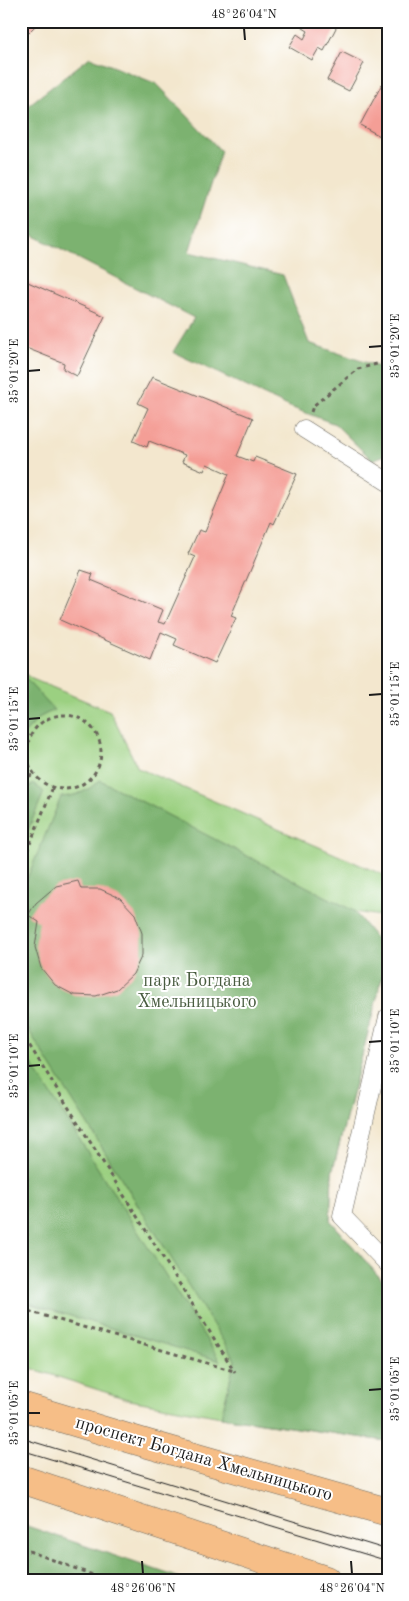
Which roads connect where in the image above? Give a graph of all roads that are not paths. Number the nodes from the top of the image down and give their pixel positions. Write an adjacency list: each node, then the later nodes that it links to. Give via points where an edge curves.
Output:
1 (304, 429): 2 (street)
2 (388, 482)
3 (388, 1017): 4 (street, via 342,1216)
4 (388, 1264)
5 (21, 1406): 7 (main road, проспект Богдана Хмельницького)
6 (21, 1479): 8 (main road)
7 (388, 1511)
8 (326, 1580)

